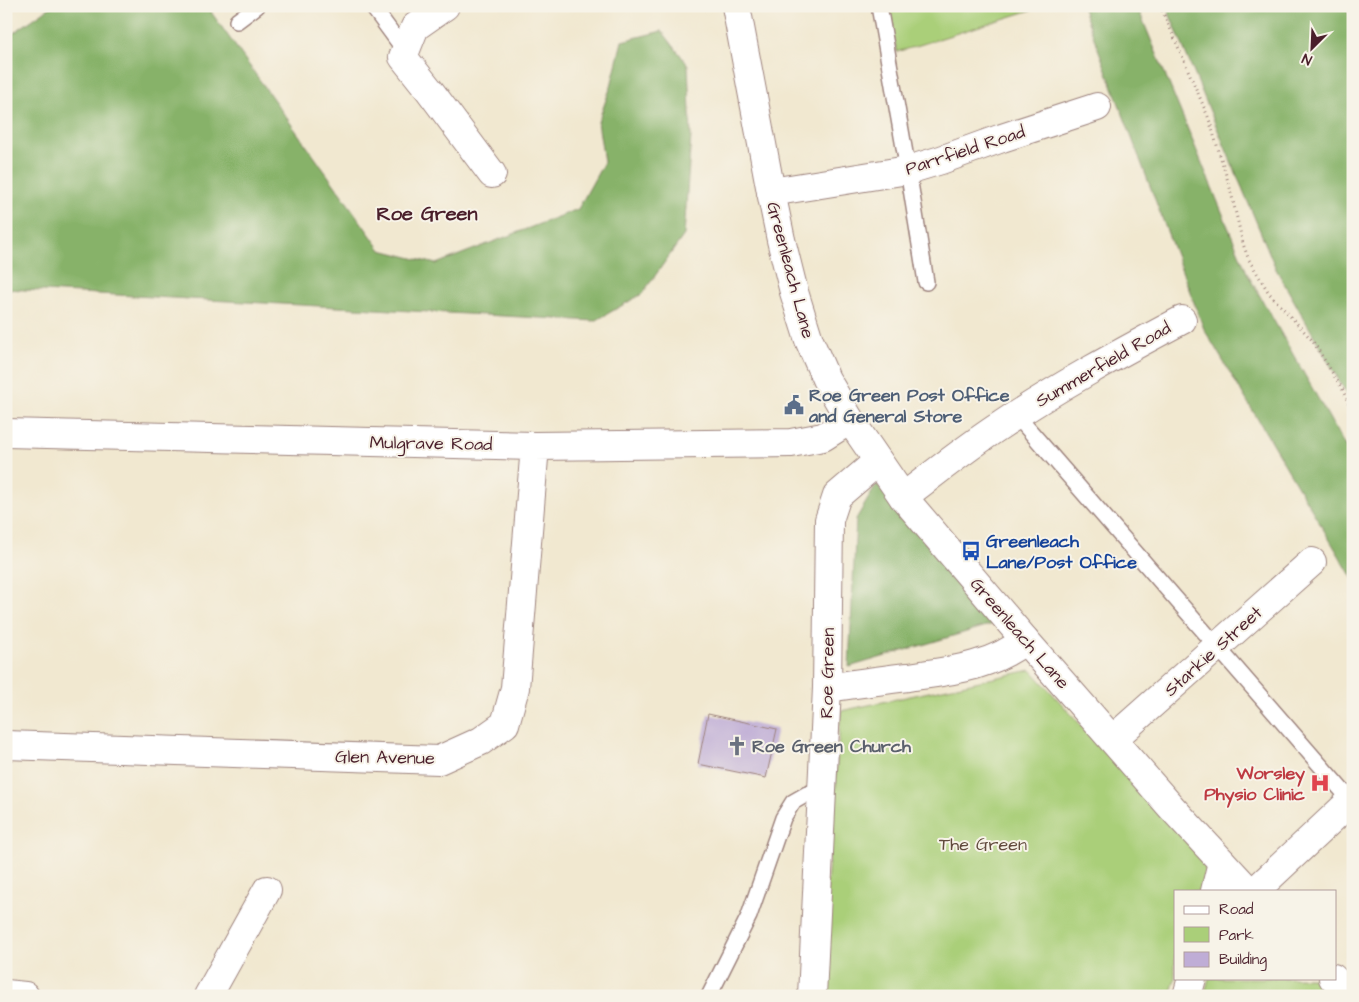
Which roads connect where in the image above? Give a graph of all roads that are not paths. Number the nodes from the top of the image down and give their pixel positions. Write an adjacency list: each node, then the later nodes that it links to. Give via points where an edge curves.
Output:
1 (258, 6): 6 (lane)
2 (372, 6): 7 (lane)
3 (445, 6): 7 (street, via 415,27)
4 (736, 6): 11 (street, Greenleach Lane)
5 (879, 6): 9 (lane)
6 (237, 22)
7 (405, 51): 10 (street, via 403,57)
8 (1098, 107): 9 (street, Parrfield Road)
9 (908, 170): 11 (street, Parrfield Road); 12 (lane)
10 (492, 174)
11 (771, 192): 15 (street, Greenleach Lane, via 794,292 809,340 826,379)
12 (926, 282)
13 (1182, 320): 14 (street, Summerfield Road)
14 (1016, 415): 19 (street, Summerfield Road); 22 (lane)
15 (850, 420): 17 (street, Mulgrave Road, via 823,437 791,443); 18 (street, Greenleach Lane)
16 (6, 433): 17 (street, Mulgrave Road)
17 (535, 446): 25 (street, Glen Avenue, via 514,688 505,724 481,741 439,760)
18 (878, 461): 19 (street, Greenleach Lane); 23 (street, Roe Green, via 837,496 829,520)
19 (903, 497): 21 (street, Greenleach Lane)
20 (1312, 562): 22 (street, Starkie Street)
21 (1025, 640): 23 (street, via 1013,650 971,666); 24 (street, Greenleach Lane)
22 (1216, 647): 24 (street, Starkie Street); 27 (lane)
23 (827, 688): 26 (street, Roe Green)
24 (1113, 739): 28 (street, Greenleach Lane)
25 (6, 745)
26 (822, 789): 38 (lane, via 792,802 783,818 749,916); 39 (street, Roe Green)
27 (1352, 801): 32 (street)
28 (1222, 862): 30 (street); 31 (street, Greenleach Lane)
29 (267, 890): 37 (street)
30 (1215, 890)
31 (1248, 890)
32 (1256, 890)
33 (1191, 980): 40 (street)
34 (1335, 980): 41 (street)
35 (6, 994): 36 (street)
36 (25, 996)
37 (208, 996)
38 (709, 996)
39 (812, 996)
40 (1187, 996)
41 (1351, 996)

